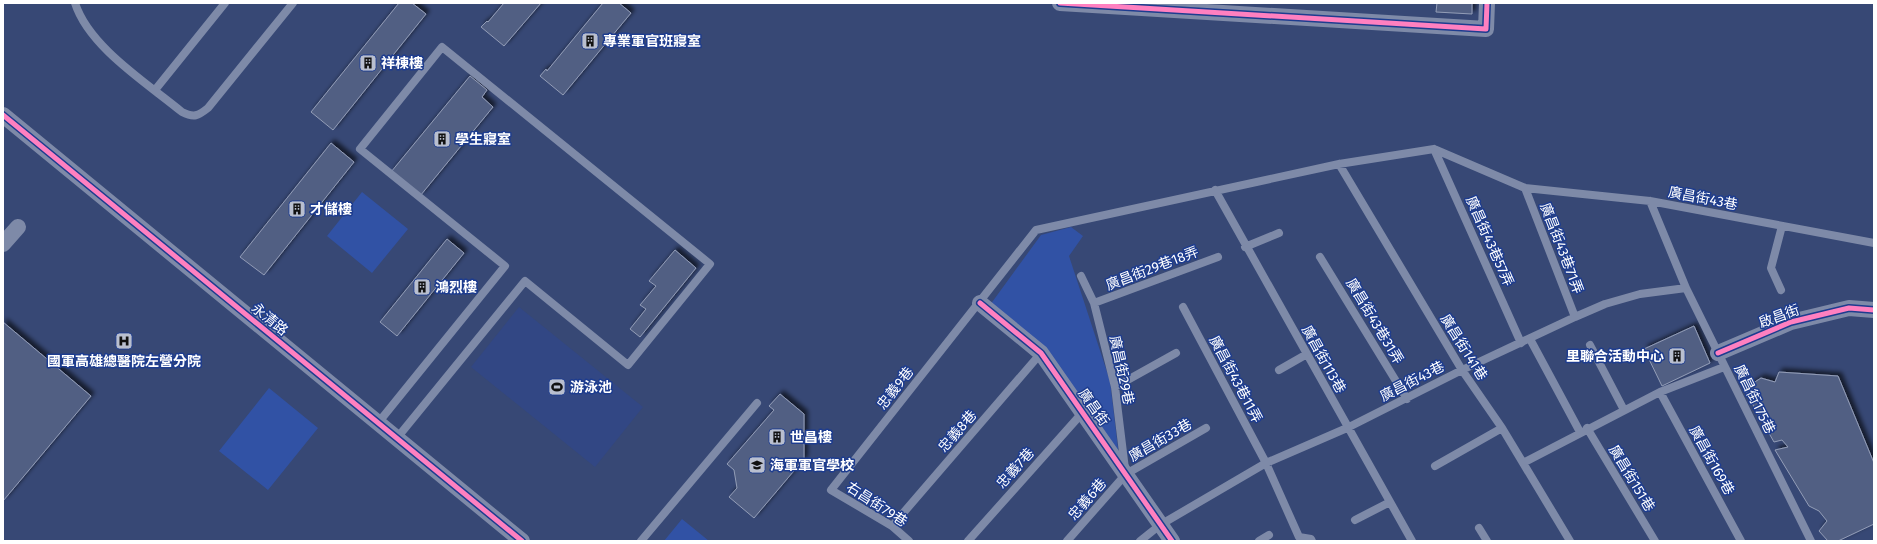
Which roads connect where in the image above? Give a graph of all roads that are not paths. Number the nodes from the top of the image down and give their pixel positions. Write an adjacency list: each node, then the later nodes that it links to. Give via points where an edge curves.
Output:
1 (75, 3): 8 (lane, via 88,29 105,50)
2 (225, 3): 8 (lane)
3 (293, 3): 8 (lane, via 200,115 190,116)
4 (1060, 3): 6 (street)
5 (1487, 3): 7 (street, via 1486,29)
6 (1092, 4): 7 (street)
7 (1182, 7)
8 (155, 90)
9 (3, 116): 46 (street, 永清路)
10 (1434, 149): 11 (lane, 忠義9巷); 12 (lane, 廣昌街43巷); 32 (lane, 廣昌街43巷57弄)
11 (1339, 164): 13 (lane, 忠義9巷); 39 (lane, 廣昌街141巷)
12 (1525, 188): 14 (lane, 廣昌街43巷); 30 (lane, 廣昌街43巷71弄)
13 (1215, 190): 20 (lane, 廣昌街113巷); 26 (lane, 忠義9巷, via 1036,230)
14 (1650, 201): 15 (lane, 廣昌街43巷); 24 (lane, 廣昌街175巷)
15 (1782, 226): 18 (lane, 廣昌街43巷); 25 (lane, via 1771,268)
16 (18, 227): 19 (street)
17 (1279, 233): 20 (lane)
18 (1874, 243)
19 (3, 244)
20 (1245, 246): 36 (lane, 廣昌街113巷)
21 (1218, 257): 27 (lane, 廣昌街29巷18弄)
22 (1320, 257): 42 (lane, 廣昌街43巷31弄)
23 (1081, 276): 27 (lane, 廣昌街29巷)
24 (1686, 288): 30 (lane, 廣昌街43巷, via 1640,294 1605,304); 37 (lane, 廣昌街175巷)
25 (1781, 290)
26 (980, 302): 34 (street, 廣昌街); 56 (lane, 忠義9巷)
27 (1094, 303): 40 (lane, 廣昌街29巷)
28 (1183, 306): 53 (lane, 廣昌街43巷11弄)
29 (1874, 310): 37 (street, 啟昌街, via 1849,308 1791,322)
30 (1576, 317): 31 (lane, 廣昌街43巷)
31 (1530, 339): 32 (lane, 廣昌街43巷); 50 (lane)
32 (1521, 344): 39 (lane, 廣昌街43巷)
33 (1590, 345): 44 (lane)
34 (1041, 353): 45 (street, 廣昌街); 60 (lane, 忠義8巷)
35 (1176, 353): 40 (lane)
36 (1307, 354): 38 (lane); 48 (lane, 廣昌街113巷)
37 (1721, 360): 41 (lane); 77 (lane, 廣昌街175巷)
38 (1279, 370)
39 (1462, 370): 42 (lane, 廣昌街43巷); 49 (lane, 廣昌街141巷)
40 (1115, 387): 55 (lane, 廣昌街29巷)
41 (1660, 392): 44 (lane); 76 (lane, 廣昌街169巷)
42 (1407, 399): 48 (lane, 廣昌街43巷)
43 (757, 402): 64 (lane)
44 (1624, 410): 50 (lane)
45 (1082, 412): 55 (street, 廣昌街); 66 (lane, 忠義7巷)
46 (378, 423): 51 (street, 永清路); 51 (lane, via 505,266 360,149 442,47 710,264 628,365 525,281)
47 (1206, 428): 55 (lane, 廣昌街33巷)
48 (1347, 428): 53 (lane, 廣昌街43巷); 57 (lane, 廣昌街113巷)
49 (1502, 428): 52 (lane, 廣昌街141巷); 54 (lane)
50 (1584, 430): 52 (lane); 75 (lane, 廣昌街151巷)
51 (397, 438): 63 (street, 永清路)
52 (1523, 463): 74 (lane, 廣昌街141巷)
53 (1266, 464): 59 (lane, 廣昌街43巷); 71 (lane, 廣昌街43巷11弄, via 1299,537)
54 (1435, 466)
55 (1126, 474): 59 (street, 廣昌街); 67 (lane, 忠義6巷)
56 (831, 490): 60 (lane, 右昌街79巷)
57 (1390, 502): 58 (lane); 72 (lane, 廣昌街113巷)
58 (1355, 520)
59 (1160, 525): 68 (lane, 廣昌街43巷); 69 (street, 廣昌街)
60 (892, 526): 65 (lane, 右昌街79巷)
61 (1479, 528): 73 (lane)
62 (1269, 535): 70 (lane)
63 (522, 541)
64 (641, 541)
65 (909, 541)
66 (968, 541)
67 (1067, 541)
68 (1140, 541)
69 (1172, 541)
70 (1259, 541)
71 (1312, 541)
72 (1412, 541)
73 (1486, 541)
74 (1570, 541)
75 (1655, 541)
76 (1741, 541)
77 (1811, 541)

